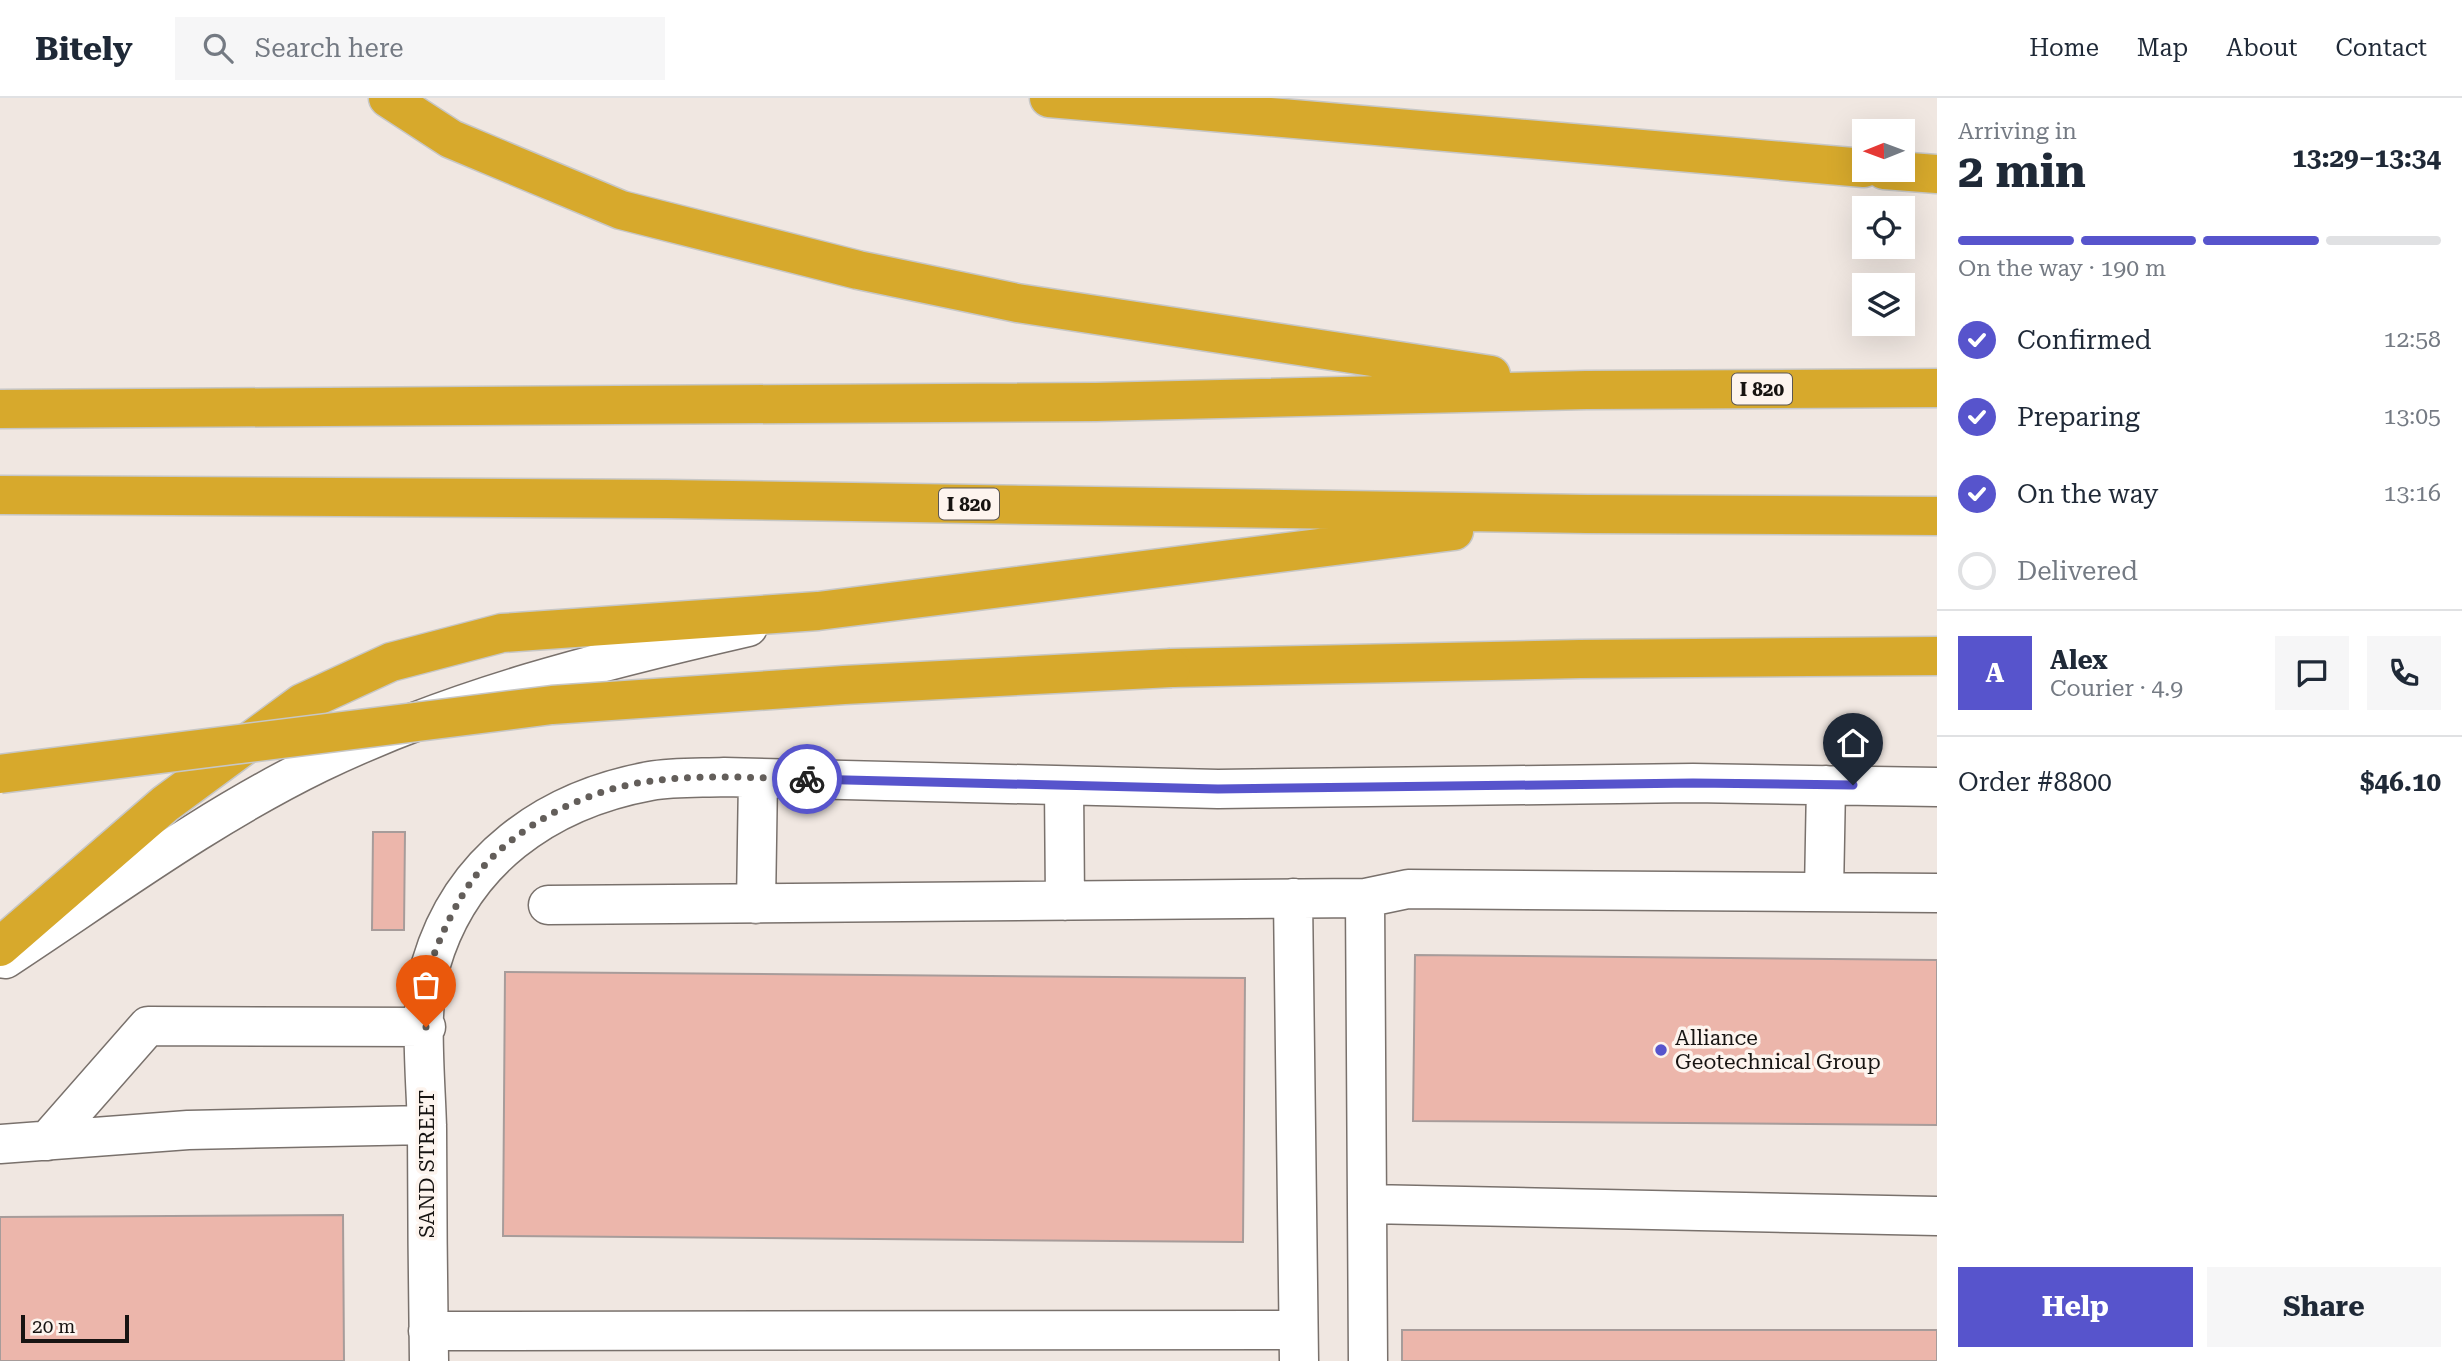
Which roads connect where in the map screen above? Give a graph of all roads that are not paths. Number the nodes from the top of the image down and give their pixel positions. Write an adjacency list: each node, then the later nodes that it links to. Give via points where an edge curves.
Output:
1 (388, 98): 7 (highway, via 451,139 621,210 858,270 1017,303)
2 (1049, 98): 3 (highway)
3 (1852, 167)
4 (1915, 172): 5 (highway)
5 (1937, 174)
6 (1937, 388): 7 (highway, I 820)
7 (1586, 390): 8 (highway, I 820, via 1096,402)
8 (0, 409)
9 (0, 495): 10 (highway, I 820, via 667,499)
10 (1587, 514): 11 (highway, I 820); 12 (highway)
11 (1937, 516)
12 (818, 611): 26 (highway, via 502,632 391,662 302,703 165,804); 27 (street, via 530,681 388,732 235,808)
13 (1937, 656): 14 (highway, bridge, via 1171,668 844,685 552,705)
14 (0, 774)
15 (741, 778): 17 (street, SAND STREET); 24 (street); 28 (street, SAND STREET, via 651,781 588,797 517,835 477,874 448,923 430,966)
16 (1825, 785): 17 (street, SAND STREET); 18 (street, SAND STREET); 19 (street)
17 (1064, 786): 23 (street)
18 (1937, 787)
19 (1824, 892): 20 (street); 22 (street, via 1408,889)
20 (1937, 892)
21 (1293, 898): 22 (street); 23 (street); 35 (street)
22 (1365, 898): 32 (street)
23 (1065, 901): 24 (street)
24 (756, 904): 25 (street)
25 (548, 905)
26 (0, 947)
27 (0, 962)
28 (426, 1027): 29 (street, SAND STREET); 30 (street, via 148,1026)
29 (427, 1125): 30 (street, via 188,1130); 34 (street, SAND STREET)
30 (47, 1141): 31 (street)
31 (0, 1144)
32 (1367, 1204): 33 (street); 36 (street)
33 (1937, 1216)
34 (429, 1346): 35 (street)
35 (1299, 1346)
36 (1368, 1361)

